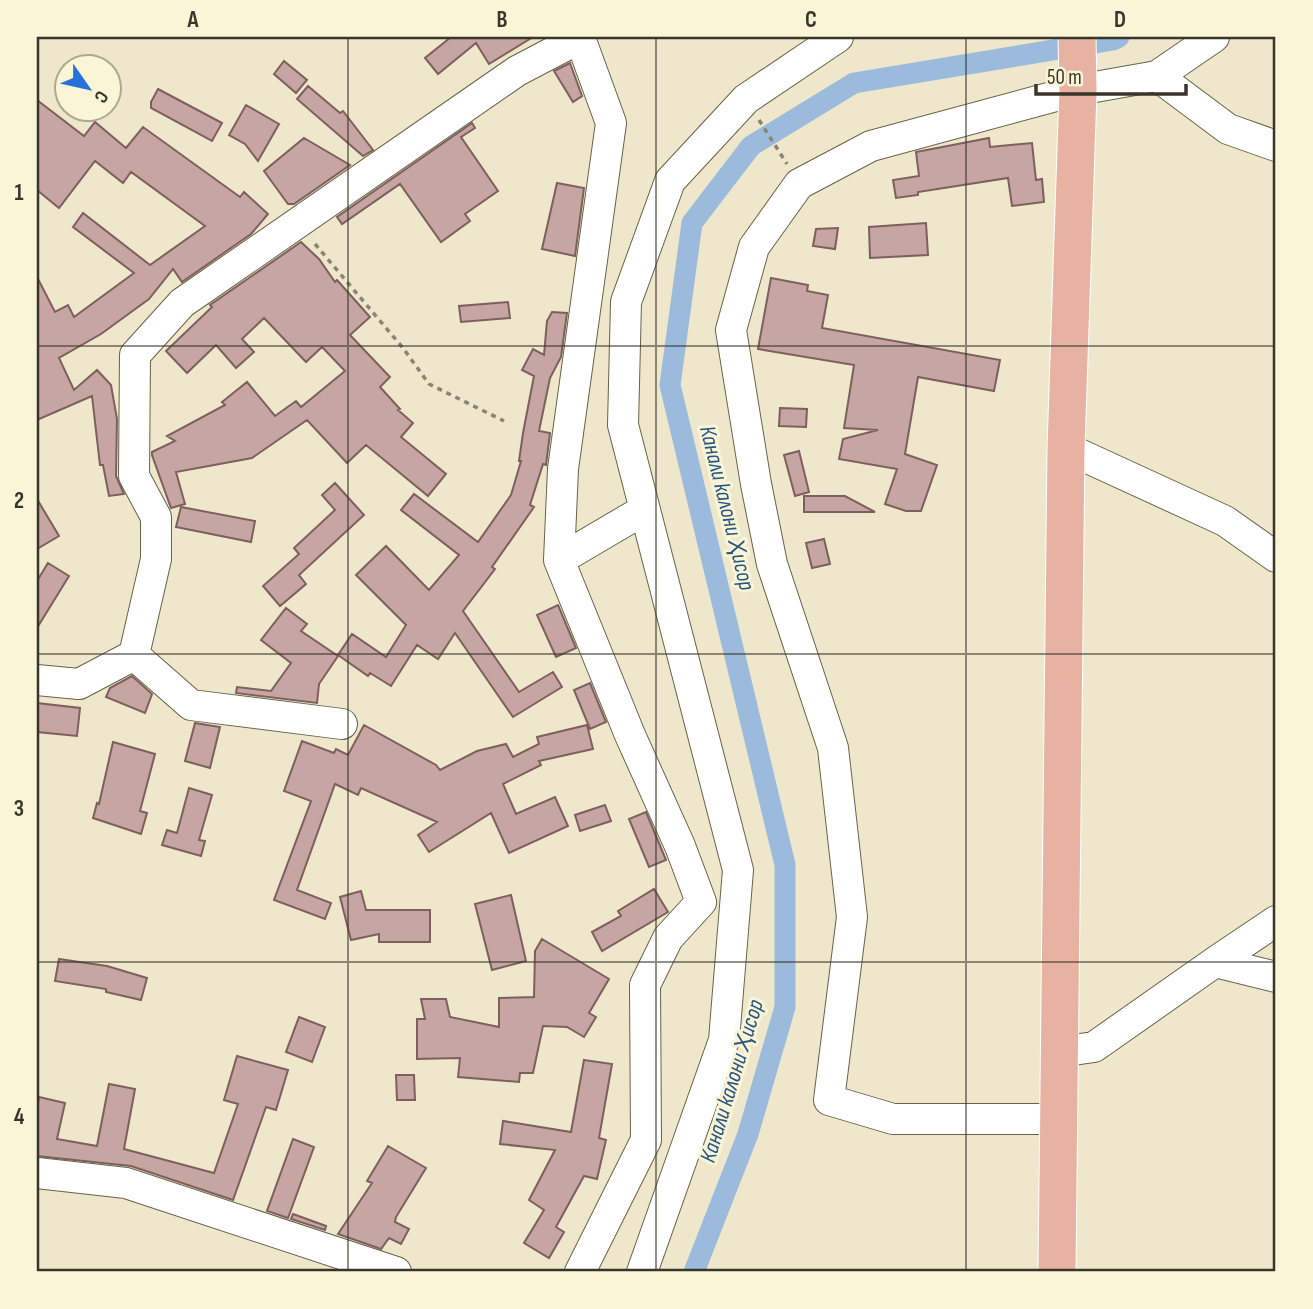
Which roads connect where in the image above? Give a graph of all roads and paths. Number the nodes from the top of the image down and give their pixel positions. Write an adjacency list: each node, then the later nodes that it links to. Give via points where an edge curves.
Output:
1 (581, 37): 15 (street, via 611,123 563,469); 16 (street, via 517,71 182,303 135,355 134,476 156,517 156,559)
2 (838, 37): 7 (street)
3 (1077, 37): 6 (main road)
4 (1214, 37): 5 (street)
5 (1157, 75): 6 (street); 8 (street, via 1228,130)
6 (1078, 90): 9 (street, via 871,146); 12 (main road)
7 (746, 99): 9 (path); 13 (street, via 670,181 626,302 623,425)
8 (1276, 146)
9 (799, 184): 23 (street, via 754,247 731,330 772,564 833,748 852,917 829,1100 893,1119)
10 (315, 244): 11 (path, via 429,384)
11 (504, 421)
12 (1066, 448): 14 (street, via 1225,521); 22 (main road)
13 (643, 510): 15 (street); 27 (street, via 738,870 724,1040)
14 (1276, 557)
15 (559, 560): 26 (street, via 701,902 668,938 645,985 646,1140)
16 (134, 655): 17 (street, via 79,684); 18 (street, via 191,705)
17 (37, 680)
18 (342, 724)
19 (1276, 921): 20 (street)
20 (1215, 962): 21 (street); 22 (street, via 1094,1047)
21 (1276, 977)
22 (1059, 1052): 23 (main road)
23 (1058, 1119): 28 (main road)
24 (37, 1173): 25 (street, via 126,1183)
25 (396, 1272)
26 (580, 1272)
27 (642, 1272)
28 (1057, 1272)

